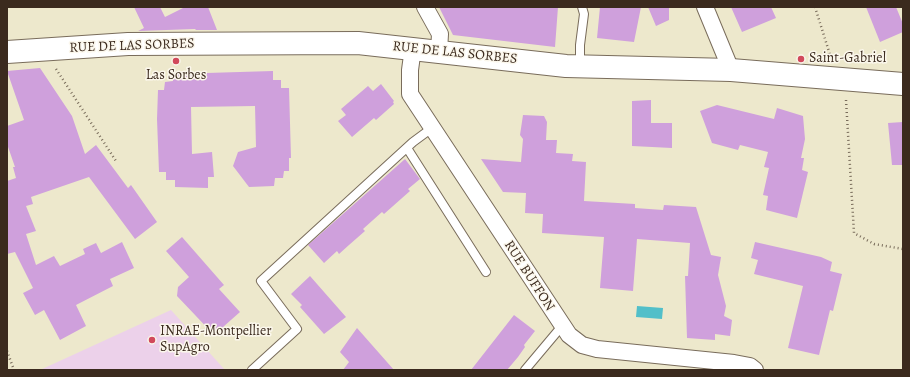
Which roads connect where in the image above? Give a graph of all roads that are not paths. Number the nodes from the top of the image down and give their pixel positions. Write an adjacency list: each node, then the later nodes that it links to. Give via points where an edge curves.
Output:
1 (425, 7): 5 (street, via 440,34)
2 (582, 7): 7 (lane, via 584,14)
3 (705, 7): 8 (street)
4 (413, 48): 5 (street, RUE DE LAS SORBES); 6 (street, RUE DE LAS SORBES, via 358,43 128,44); 10 (street, RUE BUFFON, via 410,94)
5 (439, 50): 7 (street, RUE DE LAS SORBES)
6 (7, 52)
7 (580, 66): 8 (street, RUE DE LAS SORBES)
8 (731, 70): 9 (street, RUE DE LAS SORBES)
9 (903, 84)
10 (432, 128): 11 (lane); 13 (street, RUE BUFFON)
11 (407, 148): 12 (lane); 14 (lane, via 261,281 297,329)
12 (486, 272)
13 (562, 326): 15 (lane); 16 (street, RUE BUFFON, via 582,345 598,349 734,363 750,366)
14 (252, 370)
15 (525, 370)
16 (755, 370)

